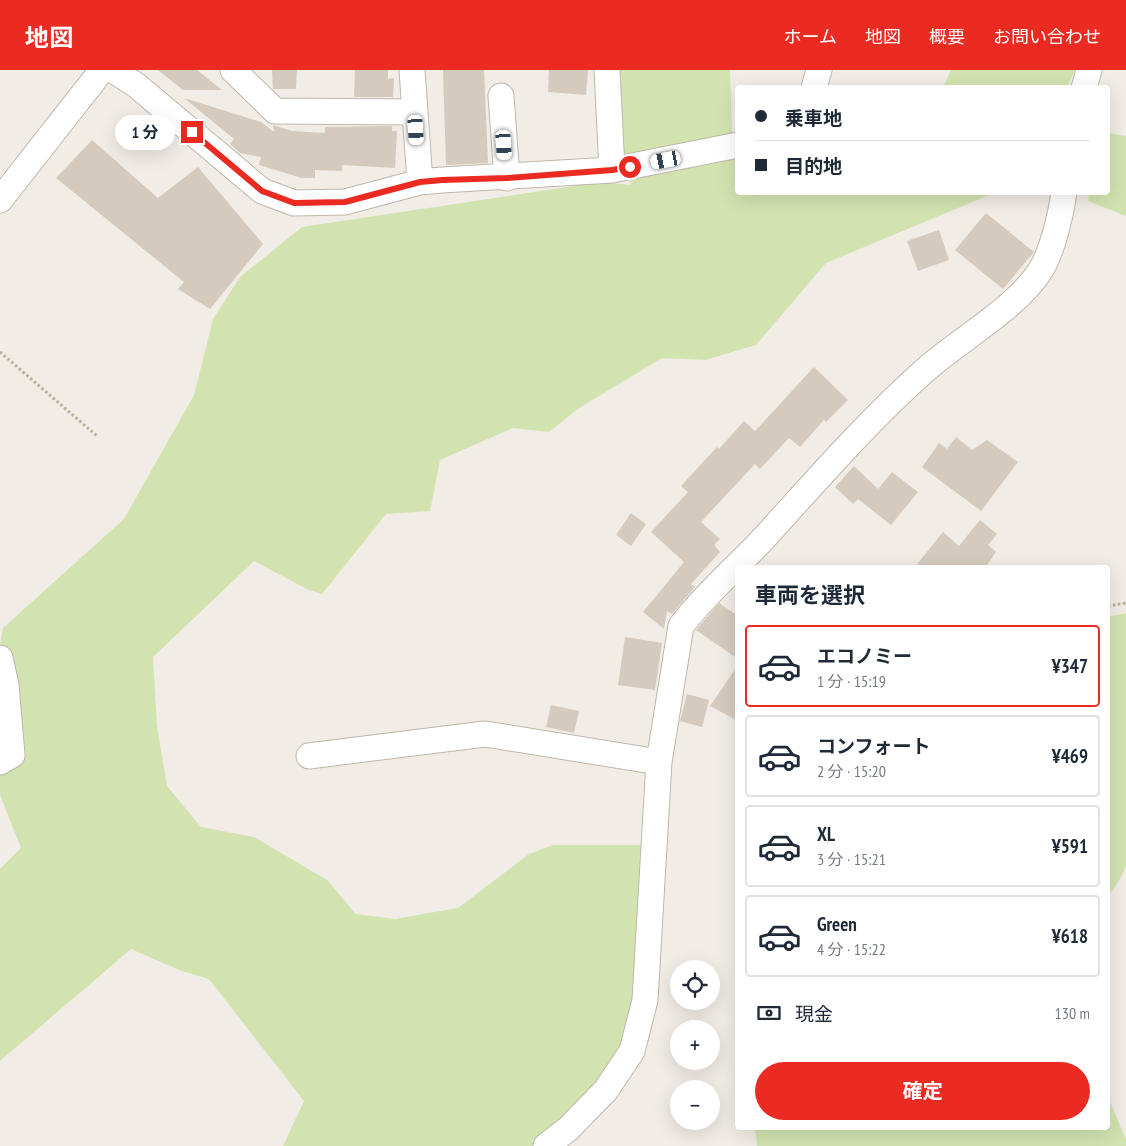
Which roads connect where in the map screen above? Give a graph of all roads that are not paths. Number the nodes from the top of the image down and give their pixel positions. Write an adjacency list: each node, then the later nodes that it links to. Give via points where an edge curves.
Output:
1 (102, 70): 17 (street)
2 (113, 70): 15 (street, via 136,85 262,191 294,203 345,202)
3 (233, 70): 11 (street, via 275,111)
4 (412, 70): 11 (street)
5 (607, 70): 13 (street)
6 (819, 70): 8 (street)
7 (1089, 70): 9 (street)
8 (815, 85)
9 (1085, 85)
10 (501, 96): 14 (street)
11 (415, 112): 15 (street)
12 (735, 146): 13 (street)
13 (612, 170): 14 (street)
14 (507, 178): 15 (street)
15 (420, 182)
16 (1064, 195): 18 (street, via 1061,214 1042,268 1022,294 923,371)
17 (0, 200)
18 (737, 565)
19 (735, 567): 23 (street, via 681,626)
20 (0, 658): 22 (street, via 6,685 12,755)
21 (309, 756): 23 (street, via 485,734)
22 (0, 762)
23 (659, 762): 24 (street, via 645,1000 632,1051 606,1090 568,1130)
24 (546, 1146)

